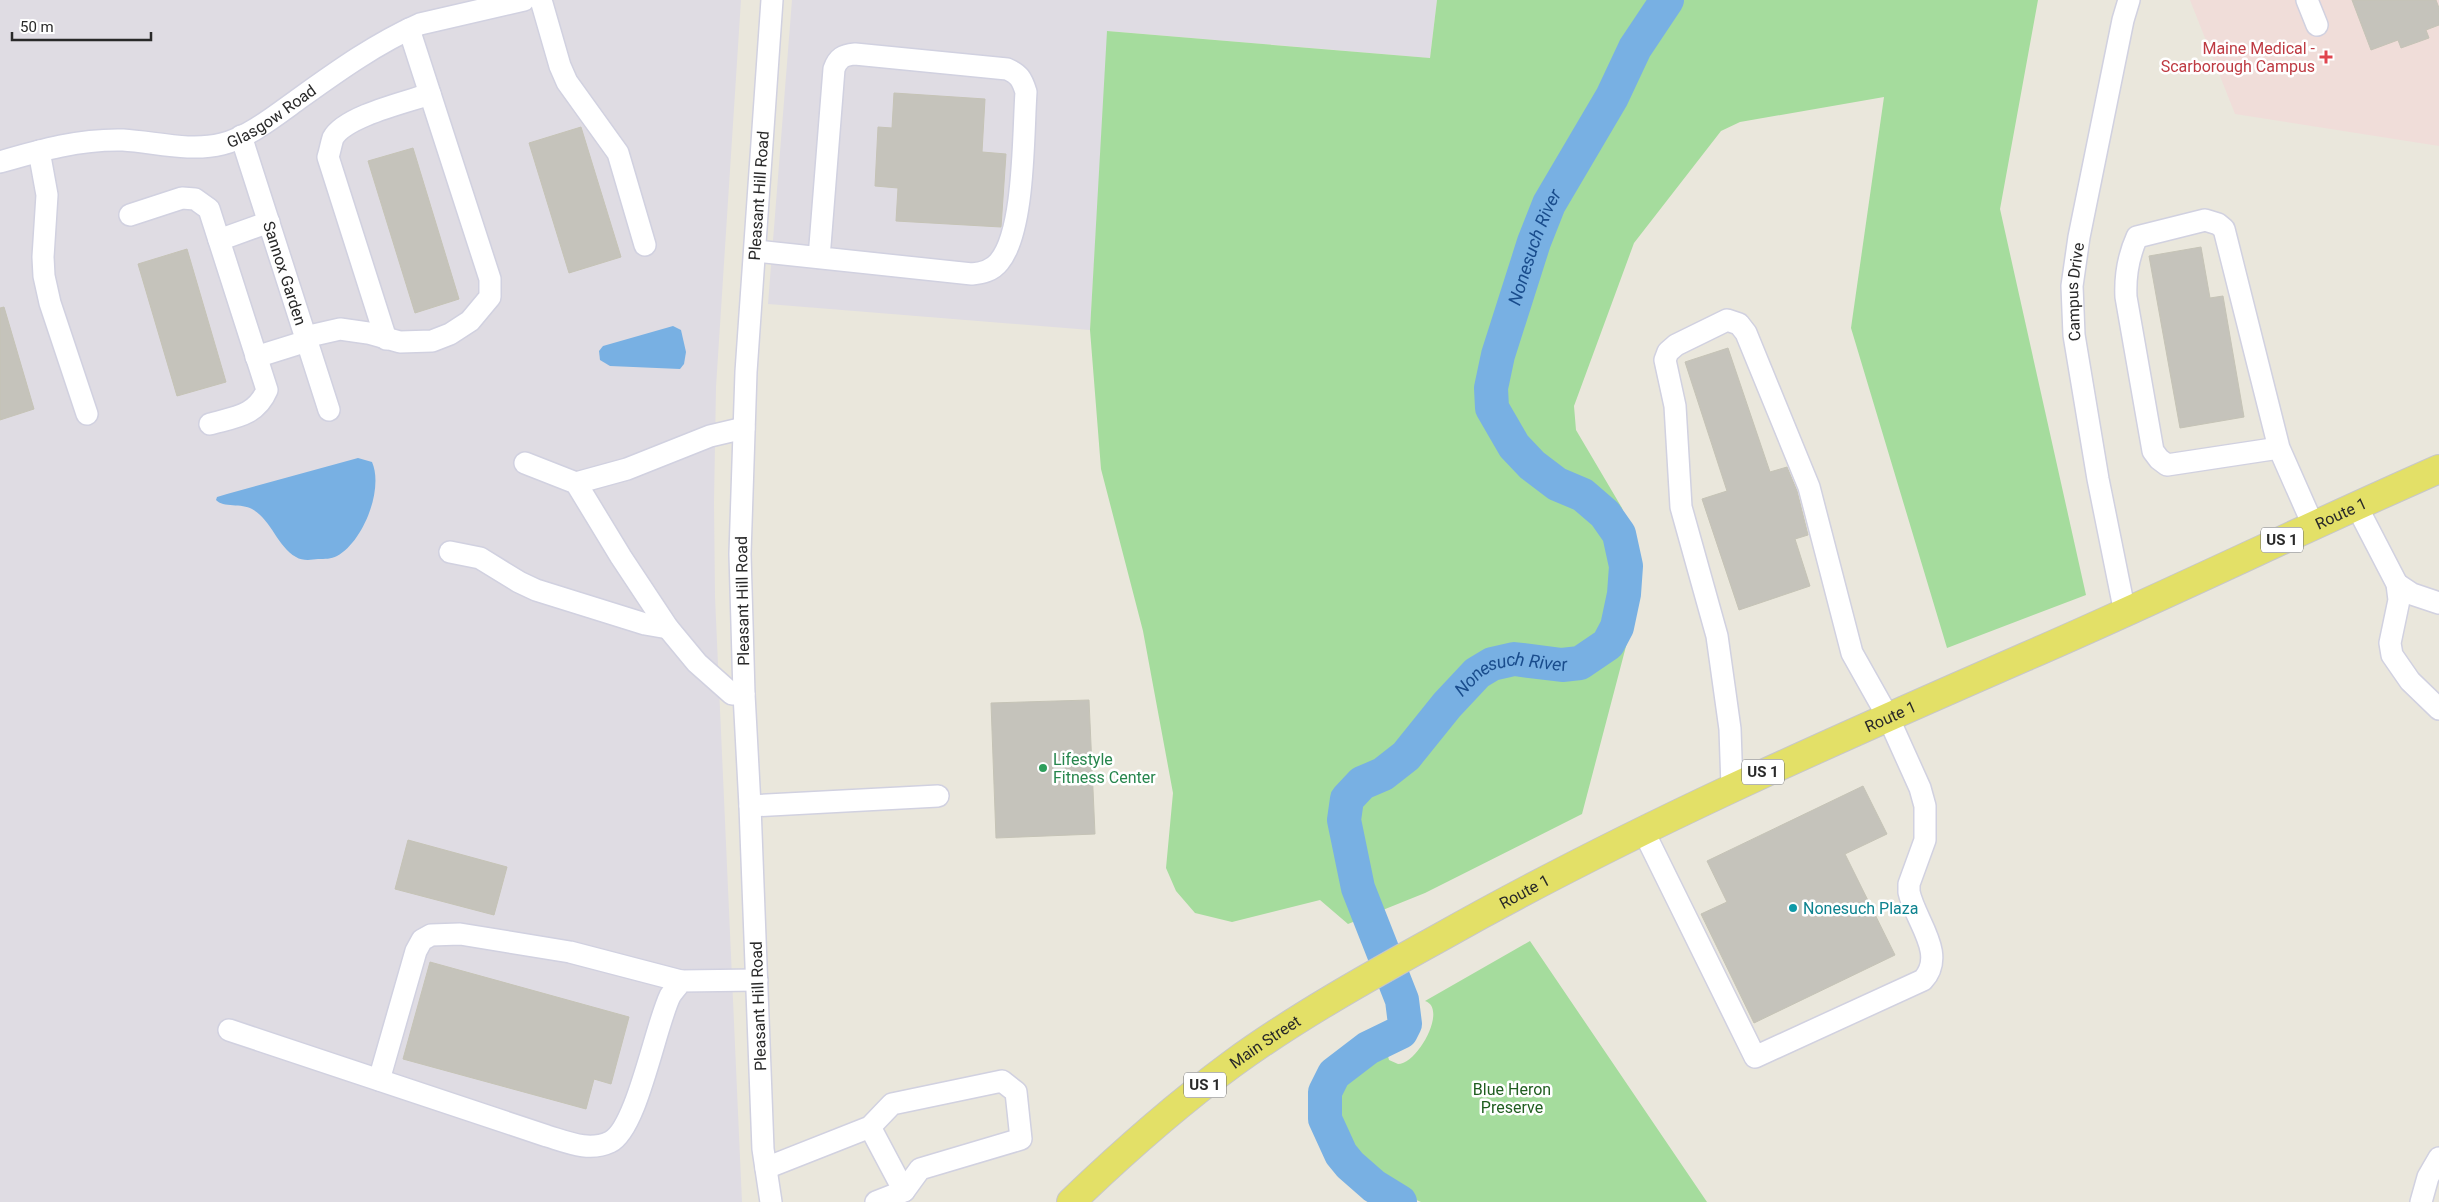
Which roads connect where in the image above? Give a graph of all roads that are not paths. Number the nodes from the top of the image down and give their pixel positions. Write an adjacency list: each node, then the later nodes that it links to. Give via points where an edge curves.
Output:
1 (524, 0): 7 (street, Glasgow Road)
2 (541, 0): 15 (street, via 567,82 618,153)
3 (772, 0): 16 (street, Pleasant Hill Road)
4 (2129, 0): 34 (street, Campus Drive, via 2079,236 2073,269 2072,305 2098,479)
5 (2307, 0): 6 (street)
6 (2317, 25)
7 (409, 29): 8 (street); 9 (street, Glasgow Road, via 370,49)
8 (430, 94): 19 (street, via 349,124 334,137 328,157); 19 (street, via 490,279 490,297 470,321 450,334 432,341)
9 (241, 136): 10 (street, Glasgow Road, via 209,146 90,140); 13 (street, Sannox Garden)
10 (39, 151): 11 (street, Glasgow Road); 22 (street, via 47,194 44,276)
11 (0, 162)
12 (130, 215): 14 (street, via 182,198 195,199 209,210)
13 (269, 222): 14 (street); 18 (street, Sannox Garden)
14 (219, 240): 20 (street)
15 (645, 245)
16 (756, 251): 17 (street); 24 (street, Pleasant Hill Road)
17 (819, 258): 17 (street, via 972,274 986,272 999,263 1011,242 1018,210 1026,92 1022,79 1007,69 855,54 838,59 834,69)
18 (306, 339): 19 (street, via 340,329); 20 (street); 21 (street, Sannox Garden)
19 (386, 339)
20 (256, 357): 23 (street, via 267,390 261,404 247,413)
21 (329, 410)
22 (87, 414)
23 (210, 424)
24 (744, 428): 28 (street, via 710,436 627,469); 36 (street, Pleasant Hill Road, via 740,554)
25 (2279, 448): 25 (street, via 2224,229 2205,220 2138,237 2131,250 2126,297 2153,452 2167,465); 30 (street)
26 (525, 463): 28 (street)
27 (2439, 469): 29 (main road, Route 1 / US 1)
28 (576, 483): 35 (street)
29 (2356, 505): 30 (main road, Route 1 / US 1); 32 (street)
30 (2314, 525): 34 (main road, Route 1 / US 1)
31 (450, 552): 35 (street, via 480,558 536,590 645,624)
32 (2397, 584): 33 (street, via 2412,594); 37 (street, via 2399,600 2390,642 2392,655 2410,681)
33 (2439, 602)
34 (2125, 613): 38 (main road, Route 1 / US 1)
35 (668, 628): 36 (street, via 697,663 732,694)
36 (744, 694): 41 (street, Pleasant Hill Road)
37 (2439, 709)
38 (1888, 716): 39 (main road, Route 1 / US 1); 39 (street, via 1852,653 1808,486 1746,333 1739,324 1727,320 1676,345 1665,360 1675,406 1681,507 1717,636 1730,730); 42 (street, via 1925,806 1925,840 1908,884 1910,899 1933,955 1932,967 1923,980 1755,1057)
39 (1732, 787): 42 (main road, Route 1 / US 1)
40 (938, 796): 41 (street)
41 (750, 806): 43 (street, Pleasant Hill Road)
42 (1643, 830): 45 (main road, Route 1 / US 1, via 1532,886)
43 (756, 980): 44 (street); 50 (street, Pleasant Hill Road)
44 (681, 981): 47 (street, via 570,952 460,934 431,935 422,940 416,951); 47 (street, via 671,995 661,1020 624,1129 618,1137 601,1145 583,1146 547,1136)
45 (1354, 987): 54 (main road, Main Street / US 1, via 1233,1063)
46 (229, 1030): 47 (street)
47 (379, 1080)
48 (870, 1127): 50 (street); 51 (street); 51 (street, via 892,1104 1002,1081 1016,1092 1021,1139 920,1169)
49 (2439, 1158): 55 (street, via 2428,1177)
50 (766, 1168): 52 (street, Pleasant Hill Road)
51 (904, 1190): 53 (street)
52 (771, 1202)
53 (876, 1202)
54 (1071, 1202)
55 (2421, 1202)

